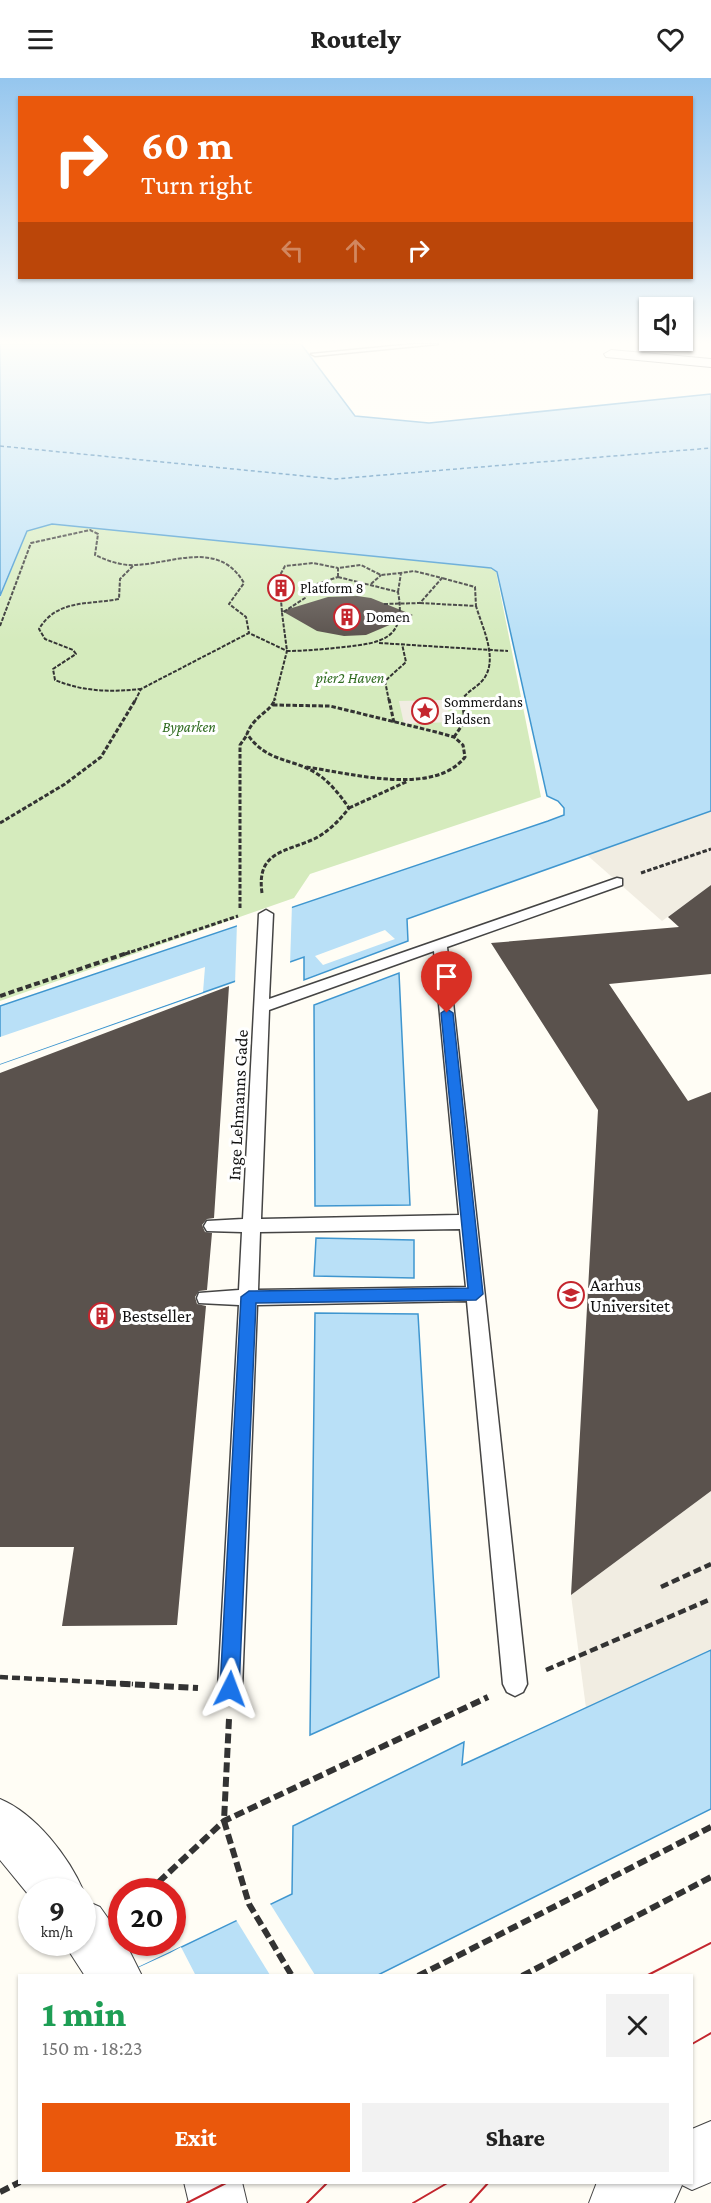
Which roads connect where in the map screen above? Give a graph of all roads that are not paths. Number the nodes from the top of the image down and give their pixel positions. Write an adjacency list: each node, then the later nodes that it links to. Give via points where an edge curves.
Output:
1 (617, 882): 3 (lane)
2 (266, 914): 4 (lane, Inge Lehmanns Gade)
3 (440, 944): 4 (lane); 5 (lane)
4 (262, 1007): 6 (lane, Inge Lehmanns Gade)
5 (468, 1222): 6 (lane); 8 (lane)
6 (252, 1225): 7 (lane); 9 (lane, Inge Lehmanns Gade)
7 (213, 1226)
8 (476, 1294): 9 (lane); 11 (lane)
9 (249, 1297): 10 (lane); 12 (lane, Inge Lehmanns Gade)
10 (206, 1298)
11 (515, 1684)
12 (230, 1689)
13 (0, 1824): 14 (street)
14 (47, 1878)
15 (96, 1946): 16 (street)
16 (115, 1974)
17 (711, 2150): 18 (street)
18 (693, 2160)
19 (213, 2184): 21 (street)
20 (651, 2184): 22 (street)
21 (218, 2203)
22 (618, 2203)

